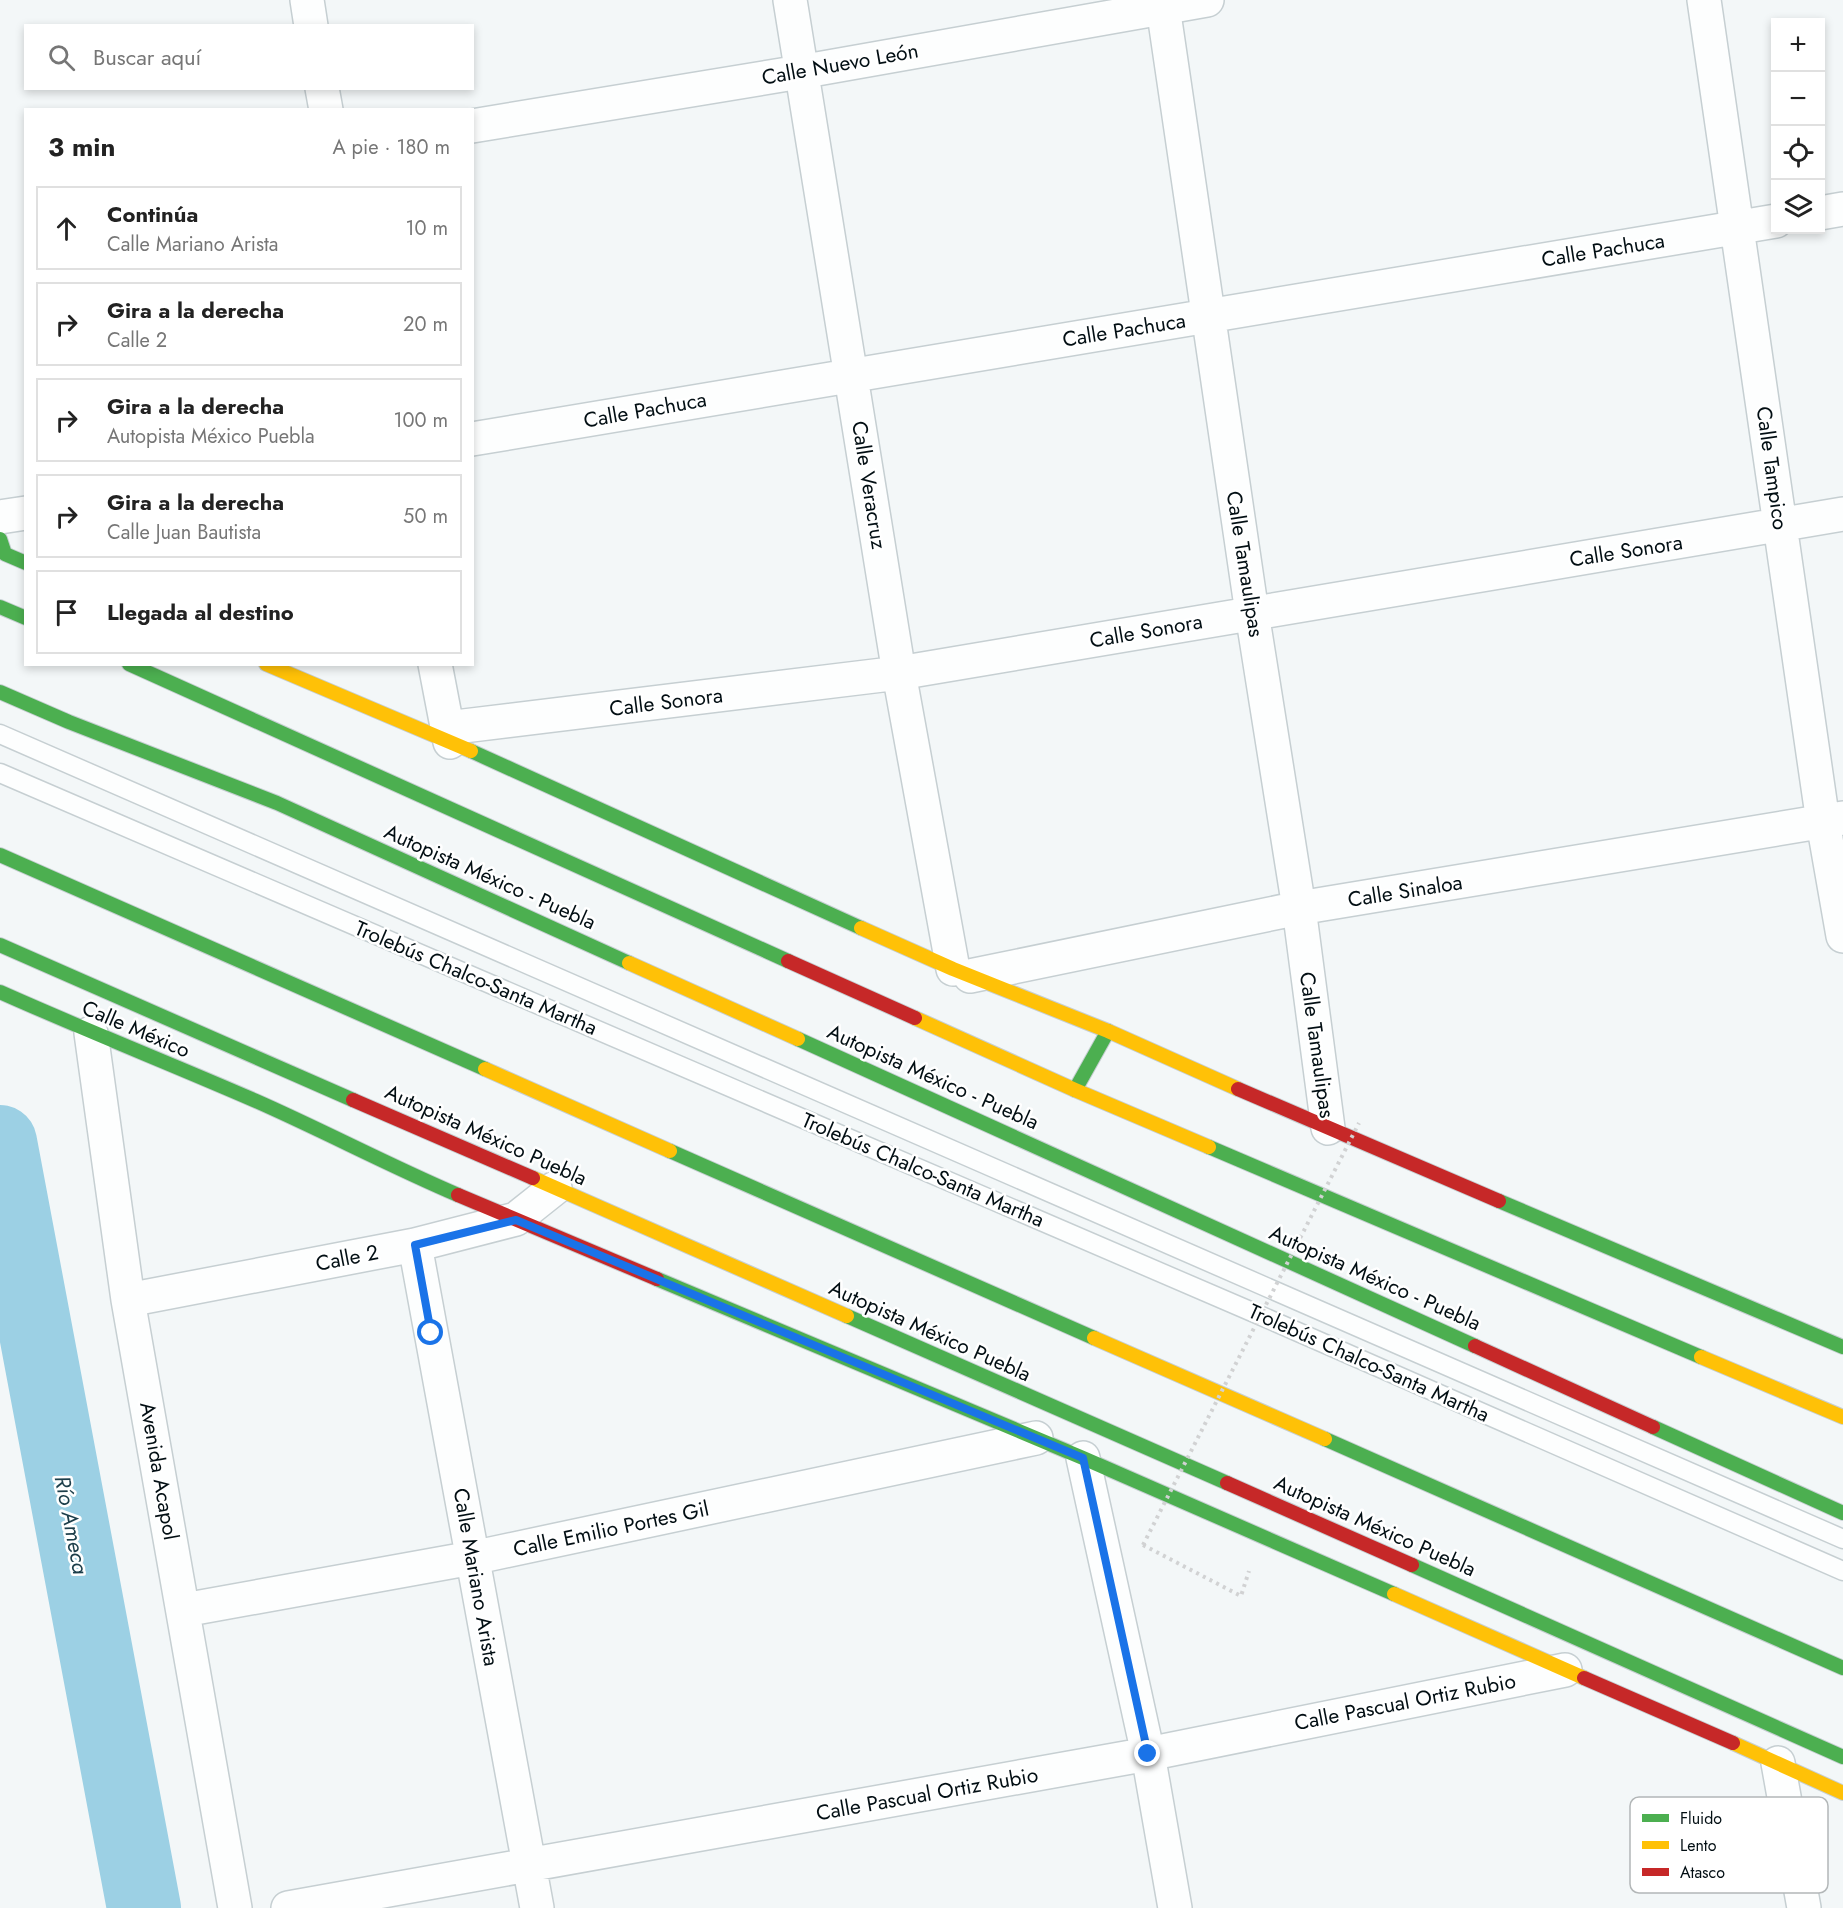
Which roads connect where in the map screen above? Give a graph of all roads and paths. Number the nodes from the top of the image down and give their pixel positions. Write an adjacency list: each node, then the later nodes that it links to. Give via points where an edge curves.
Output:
1 (307, 0): 6 (street)
2 (790, 0): 7 (street, Calle Veracruz)
3 (1207, 0): 5 (street, Calle Nuevo León)
4 (1704, 0): 14 (street, Calle Tampico)
5 (1162, 4): 7 (street, Calle Nuevo León); 15 (street, Calle Tamaulipas)
6 (311, 24)
7 (800, 72): 10 (street, Calle Nuevo León); 16 (street, Calle Veracruz)
8 (322, 90): 9 (street)
9 (326, 108)
10 (474, 126)
11 (1843, 209): 12 (street)
12 (1825, 212)
13 (1771, 222): 14 (street, Calle Pachuca)
14 (1737, 228): 15 (street, Calle Pachuca); 21 (street, Calle Tampico)
15 (1209, 316): 16 (street, Calle Pachuca); 25 (street, Calle Tamaulipas)
16 (852, 375): 17 (street, Calle Pachuca); 30 (street, Calle Veracruz)
17 (474, 439)
18 (24, 513): 20 (street)
19 (1843, 514): 21 (street, Calle Sonora)
20 (0, 517)
21 (1780, 525): 25 (street, Calle Sonora); 35 (street, Calle Tampico)
22 (0, 540): 23 (main road, via 4,554)
23 (24, 562)
24 (0, 607): 26 (main road)
25 (1252, 613): 30 (street, Calle Sonora); 37 (street, Calle Tamaulipas)
26 (24, 617)
27 (133, 666): 44 (main road)
28 (271, 666): 33 (main road)
29 (435, 666): 33 (street)
30 (899, 673): 33 (street, Calle Sonora); 40 (street, Calle Veracruz)
31 (0, 692): 54 (main road, Autopista México - Puebla, via 277,803)
32 (0, 734): 55 (lane)
33 (448, 735): 40 (main road)
34 (0, 773): 57 (lane, Trolebús Chalco-Santa Martha)
35 (1833, 820): 37 (street, Calle Sinaloa); 38 (street, Calle Tampico)
36 (0, 855): 60 (main road)
37 (1299, 908): 40 (street, Calle Sinaloa); 45 (street, Calle Tamaulipas)
38 (1843, 936)
39 (0, 945): 46 (main road, Autopista México Puebla)
40 (961, 972): 43 (main road)
41 (0, 992): 42 (main road, Calle México)
42 (84, 1030): 47 (main road, Calle México, via 257,1102 401,1171); 49 (street, Avenida Acapol)
43 (1108, 1031): 44 (main road); 45 (main road)
44 (1075, 1090): 51 (main road)
45 (1344, 1126): 50 (main road); 58 (path, bridge, via 1143,1545)
46 (555, 1188): 47 (street, Calle 2); 63 (main road, Autopista México Puebla)
47 (516, 1220): 48 (street, Calle 2); 52 (main road)
48 (415, 1245): 49 (street, Calle 2); 56 (street, Calle Mariano Arista)
49 (128, 1300): 59 (street, Avenida Acapol)
50 (1843, 1347)
51 (1843, 1417)
52 (1036, 1438): 53 (main road); 56 (street, Calle Emilio Portes Gil)
53 (1083, 1458): 61 (main road); 62 (street)
54 (1843, 1513)
55 (1843, 1539)
56 (472, 1558): 59 (street, Calle Emilio Portes Gil); 67 (street, Calle Mariano Arista)
57 (1843, 1571)
58 (1241, 1596)
59 (184, 1610): 69 (street, Avenida Acapol)
60 (1843, 1668)
61 (1565, 1670): 62 (street, Calle Pascual Ortiz Rubio); 64 (main road)
62 (1148, 1754): 67 (street, Calle Pascual Ortiz Rubio); 72 (street)
63 (1843, 1757)
64 (1778, 1763): 65 (main road); 66 (street)
65 (1843, 1793)
66 (1784, 1797)
67 (529, 1865): 70 (street, Calle Pascual Ortiz Rubio); 71 (street, Calle Mariano Arista)
68 (1801, 1893): 73 (street)
69 (235, 1908)
70 (288, 1908)
71 (537, 1908)
72 (1175, 1908)
73 (1804, 1908)

